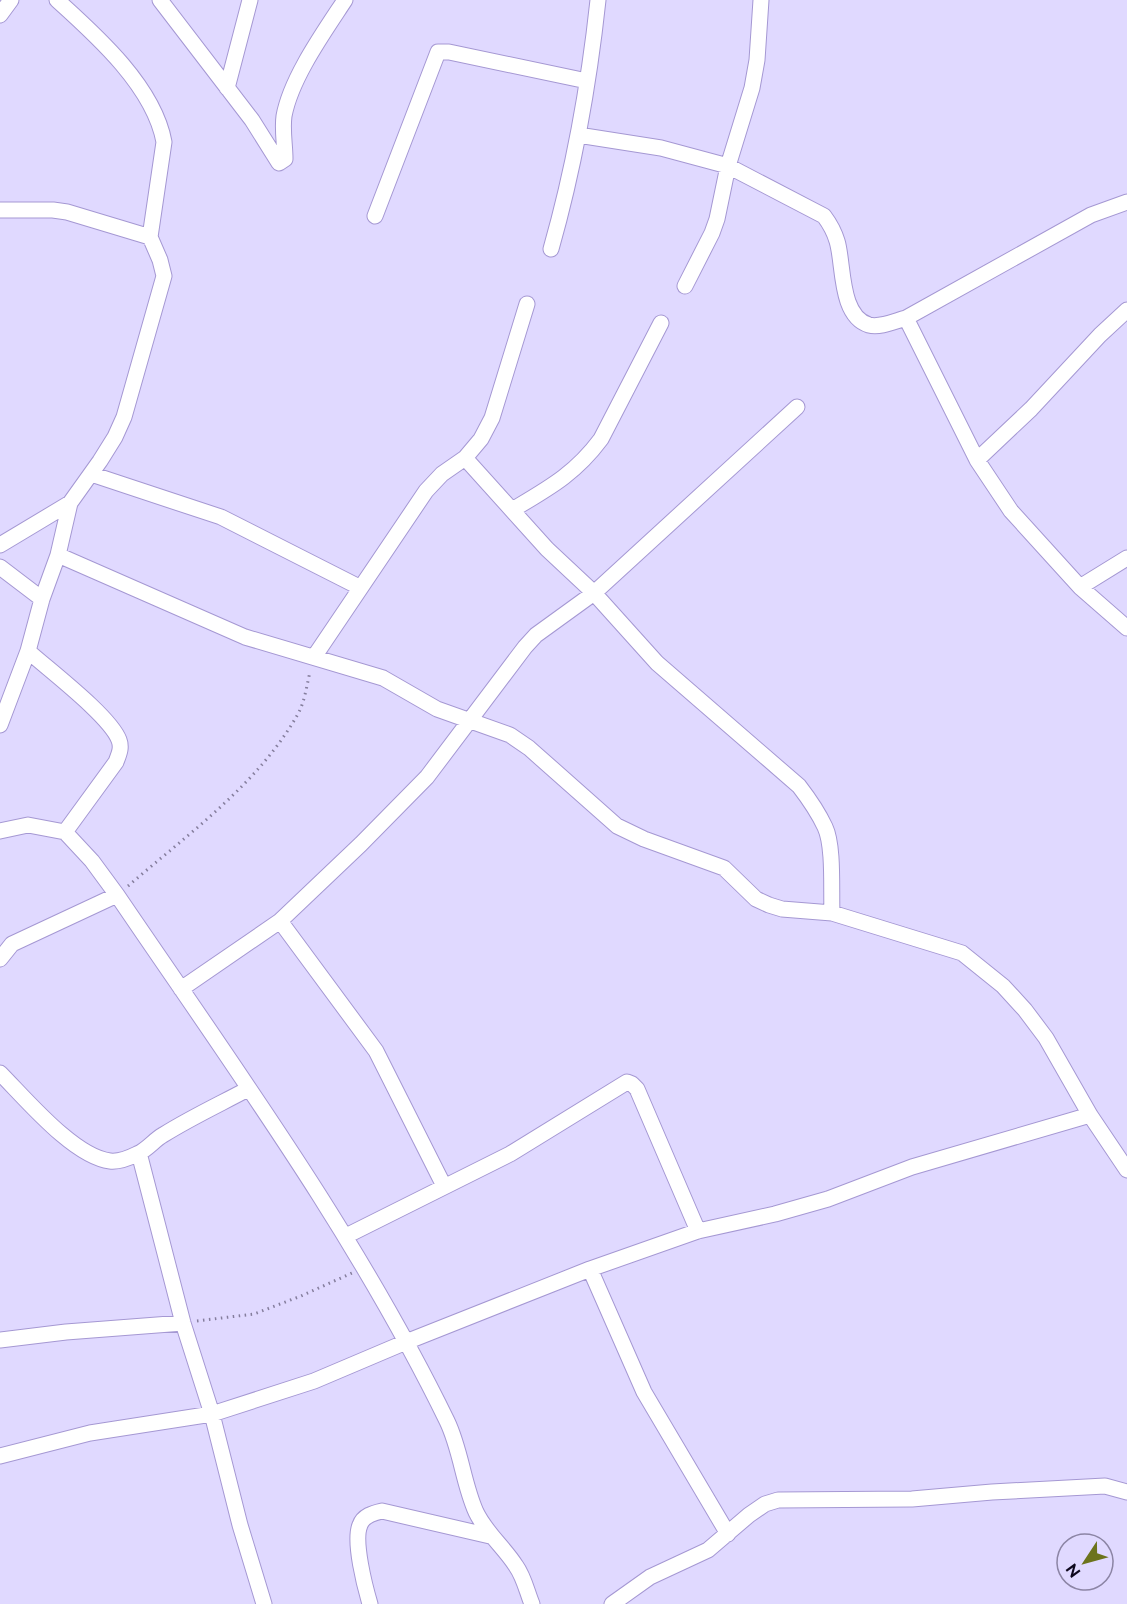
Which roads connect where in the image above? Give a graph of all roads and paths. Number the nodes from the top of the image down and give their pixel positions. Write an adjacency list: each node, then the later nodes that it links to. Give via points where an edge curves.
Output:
1 (11, 0): 8 (street)
2 (57, 0): 16 (street, via 105,46 142,91 161,126 164,142)
3 (160, 0): 10 (street)
4 (250, 0): 10 (street)
5 (345, 0): 10 (street, via 297,81 284,119 283,162 276,161)
6 (598, 0): 9 (street)
7 (761, 0): 12 (street, via 752,88)
8 (0, 15)
9 (586, 81): 11 (street); 15 (street, via 438,52)
10 (227, 88)
11 (578, 135): 12 (street, via 661,148); 17 (street)
12 (728, 166): 18 (street, via 712,233); 21 (street, via 824,216 838,243 844,288 857,318 869,325)
13 (1127, 202): 21 (street, via 1091,215)
14 (0, 210): 16 (street, via 67,212)
15 (375, 216)
16 (150, 237): 26 (street, via 164,276 161,292 124,417)
17 (551, 249)
18 (685, 286)
19 (527, 304): 24 (street, via 492,418)
20 (1127, 310): 25 (street)
21 (906, 318): 25 (street)
22 (661, 323): 28 (street, via 591,452 556,484)
23 (797, 406): 35 (street)
24 (465, 458): 28 (street); 33 (street, via 426,491)
25 (977, 460): 34 (street, via 1011,511)
26 (91, 474): 27 (street); 33 (street, via 221,517)
27 (70, 503): 29 (street); 30 (street)
28 (512, 510): 35 (street)
29 (0, 544)
30 (58, 555): 36 (street); 39 (street, via 245,637)
31 (1127, 558): 34 (street)
32 (0, 567): 36 (street)
33 (359, 587): 39 (street)
34 (1080, 587): 37 (street)
35 (594, 593): 40 (street, via 536,635); 45 (street, via 665,671 799,786 826,829)
36 (42, 598): 38 (street)
37 (1127, 628)
38 (28, 651): 41 (street); 43 (street, via 100,715 120,742 116,762)
39 (314, 657): 40 (street, via 383,678 437,709); 44 (path, via 300,710 272,754 222,805)
40 (470, 719): 45 (street, via 510,735 529,748 617,826 717,864 769,905); 46 (street, via 427,777)
41 (0, 725)
42 (0, 831): 43 (street, via 28,825)
43 (65, 832): 44 (street)
44 (117, 895): 47 (street); 49 (street)
45 (832, 913): 52 (street, via 962,953 979,965 1047,1038)
46 (280, 921): 49 (street); 55 (street, via 381,1058)
47 (6, 947): 48 (street)
48 (0, 959)
49 (181, 989): 51 (street)
50 (0, 1073): 53 (street, via 79,1148 111,1161)
51 (248, 1089): 53 (street, via 161,1136); 57 (street)
52 (1090, 1115): 54 (street); 56 (street, via 912,1167 817,1202)
53 (139, 1153): 60 (street)
54 (1127, 1170)
55 (444, 1186): 56 (street, via 510,1154 627,1083 633,1084); 57 (street)
56 (698, 1231): 59 (street)
57 (346, 1236): 58 (street)
58 (365, 1268): 60 (path, via 254,1314); 62 (street)
59 (590, 1269): 62 (street); 66 (street, via 644,1392)
60 (183, 1323): 61 (street); 63 (street)
61 (0, 1340)
62 (406, 1342): 63 (street, via 314,1381); 67 (street, via 448,1424 473,1505)
63 (212, 1414): 64 (street, via 90,1433); 68 (street)
64 (0, 1456)
65 (1127, 1492): 66 (street, via 1105,1486 912,1499 778,1500 765,1504)
66 (728, 1534): 71 (street, via 692,1559 650,1577)
67 (490, 1536): 69 (street, via 382,1511 366,1517 358,1531 360,1567); 70 (street, via 517,1568)
68 (264, 1604)
69 (370, 1604)
70 (532, 1604)
71 (612, 1604)

